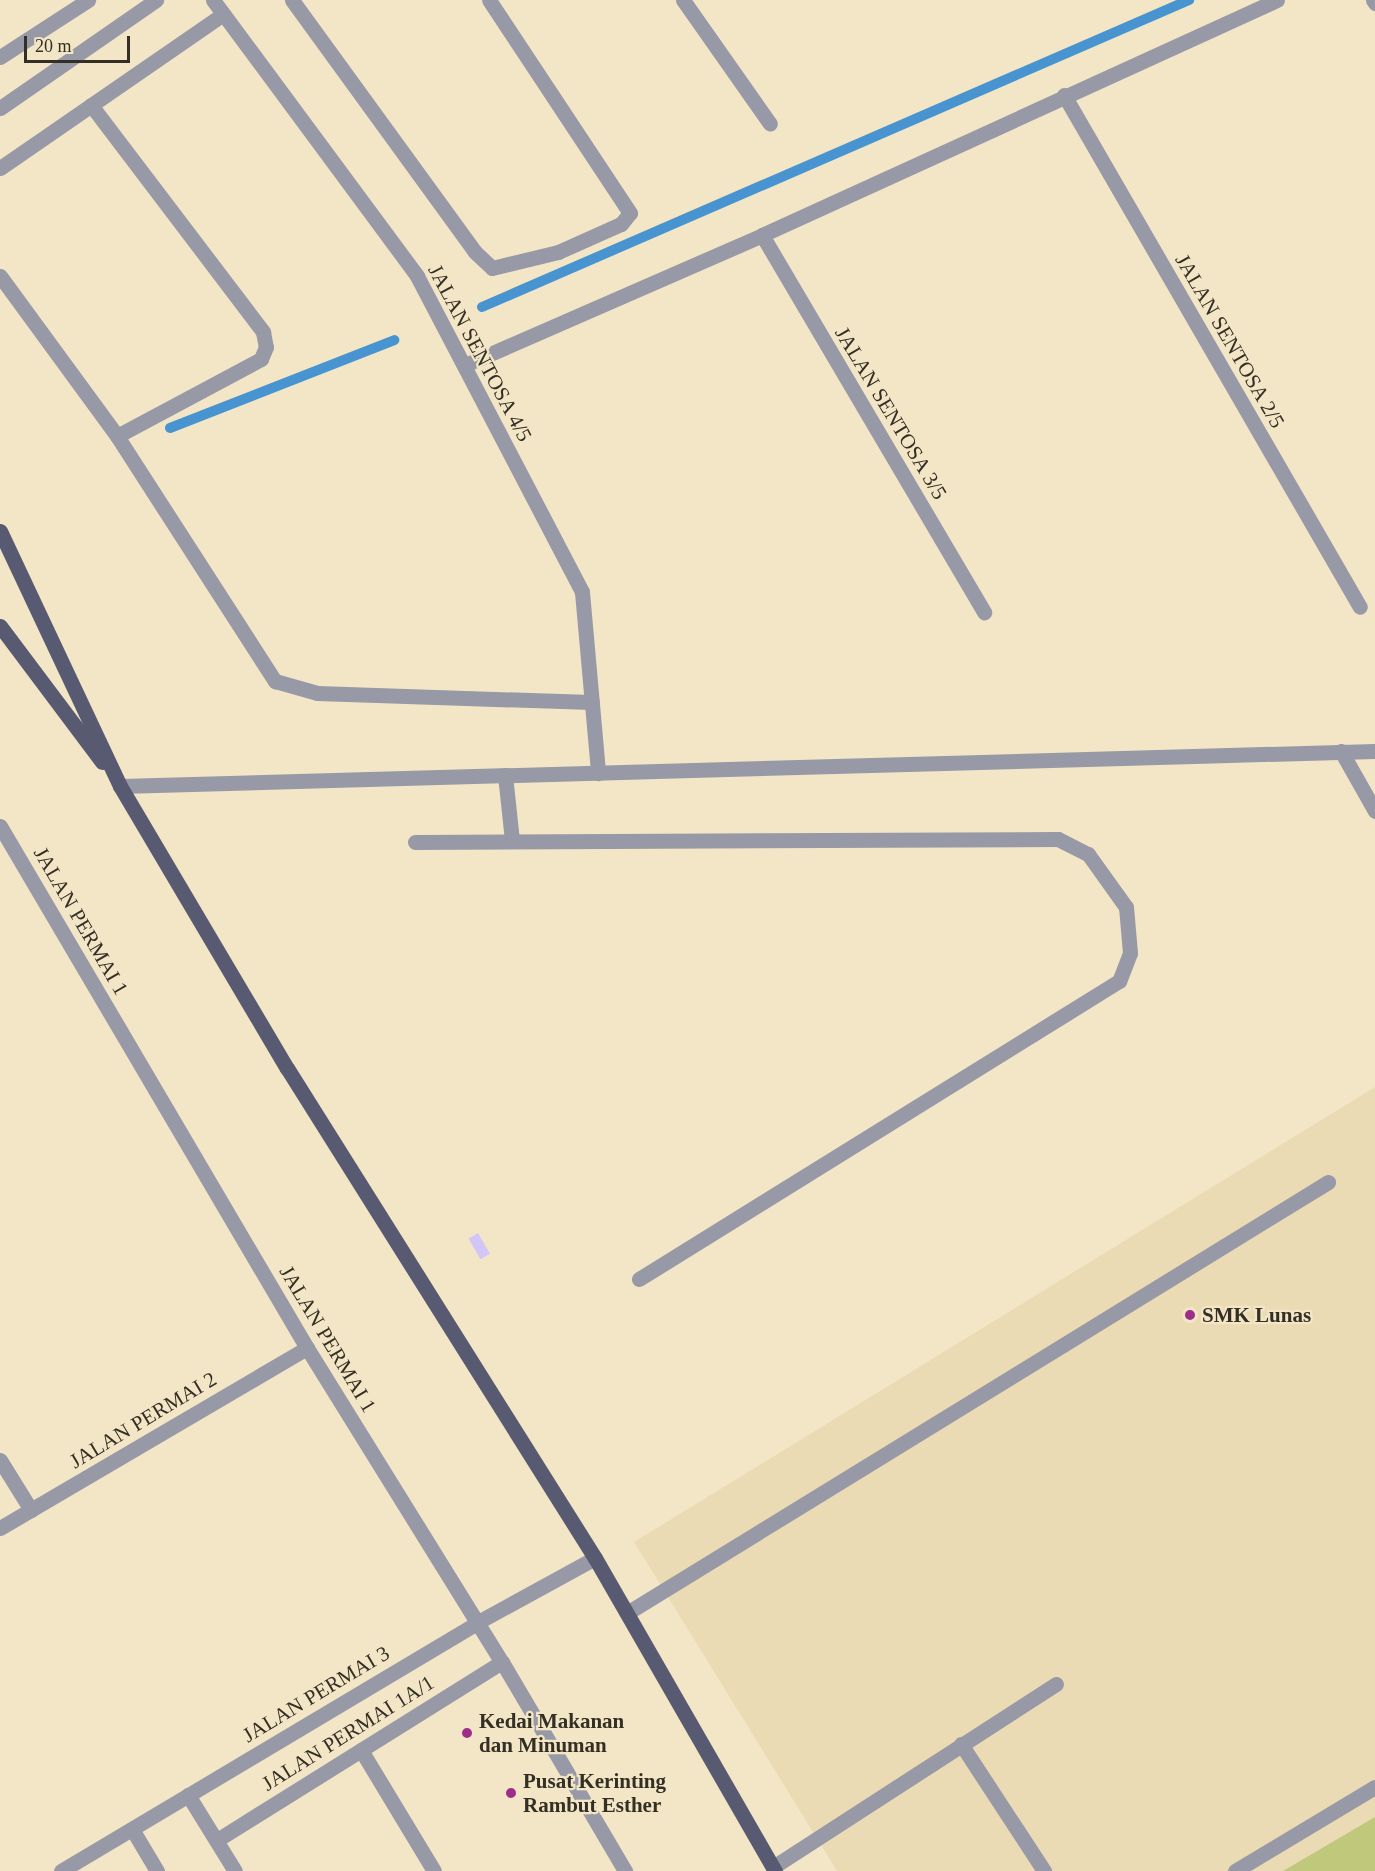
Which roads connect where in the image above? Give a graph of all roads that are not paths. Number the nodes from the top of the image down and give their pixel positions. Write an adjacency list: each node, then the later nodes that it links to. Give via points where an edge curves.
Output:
1 (88, 0): 9 (street)
2 (156, 0): 12 (street)
3 (213, 0): 8 (street, JALAN SENTOSA 4/5)
4 (292, 0): 5 (street, via 475,252 492,268 558,252 621,224 630,213 620,192)
5 (489, 0)
6 (683, 0): 13 (street)
7 (1277, 0): 10 (street)
8 (223, 14): 11 (street); 17 (street, JALAN SENTOSA 4/5, via 417,276)
9 (0, 57)
10 (1064, 95): 15 (street); 20 (street, JALAN SENTOSA 2/5)
11 (91, 105): 14 (street); 18 (street, via 263,332 266,347 261,359)
12 (0, 108)
13 (770, 124)
14 (0, 168)
15 (762, 235): 17 (street); 21 (street, JALAN SENTOSA 3/5)
16 (0, 276): 18 (street)
17 (465, 365): 23 (street, JALAN SENTOSA 4/5, via 582,591)
18 (117, 436): 23 (street, via 275,681 318,693)
19 (0, 531): 28 (main road)
20 (1360, 607)
21 (984, 612)
22 (0, 626): 28 (main road)
23 (592, 702): 26 (street, JALAN SENTOSA 4/5)
24 (1375, 751): 25 (street)
25 (1341, 752): 26 (street); 29 (street)
26 (598, 773): 27 (street)
27 (505, 775): 28 (street); 31 (street)
28 (120, 786): 39 (main road, via 287,1068)
29 (1375, 811)
30 (0, 826): 35 (street, JALAN PERMAI 1)
31 (512, 841): 32 (street); 34 (street, via 1058,839 1088,854 1126,907 1130,953 1119,981)
32 (415, 842)
33 (1328, 1182): 40 (street)
34 (639, 1278)
35 (307, 1348): 37 (street, JALAN PERMAI 2); 41 (street, JALAN PERMAI 1)
36 (0, 1460): 37 (street)
37 (31, 1510): 38 (street, JALAN PERMAI 2)
38 (0, 1528)
39 (596, 1558): 40 (main road); 41 (street, JALAN PERMAI 3)
40 (627, 1613): 50 (main road)
41 (478, 1622): 42 (street, JALAN PERMAI 1); 47 (street, JALAN PERMAI 3)
42 (502, 1662): 45 (street, JALAN PERMAI 1A/1); 55 (street, JALAN PERMAI 1)
43 (1056, 1684): 44 (street)
44 (961, 1744): 50 (street); 56 (street)
45 (361, 1750): 49 (street, JALAN PERMAI 1A/1); 54 (street)
46 (1375, 1787): 57 (street)
47 (188, 1795): 48 (street, JALAN PERMAI 3); 49 (street)
48 (132, 1829): 51 (street, JALAN PERMAI 3); 52 (street)
49 (217, 1840): 53 (street)
50 (774, 1869)
51 (61, 1871)
52 (157, 1871)
53 (235, 1871)
54 (434, 1871)
55 (625, 1871)
56 (1044, 1871)
57 (1235, 1871)

